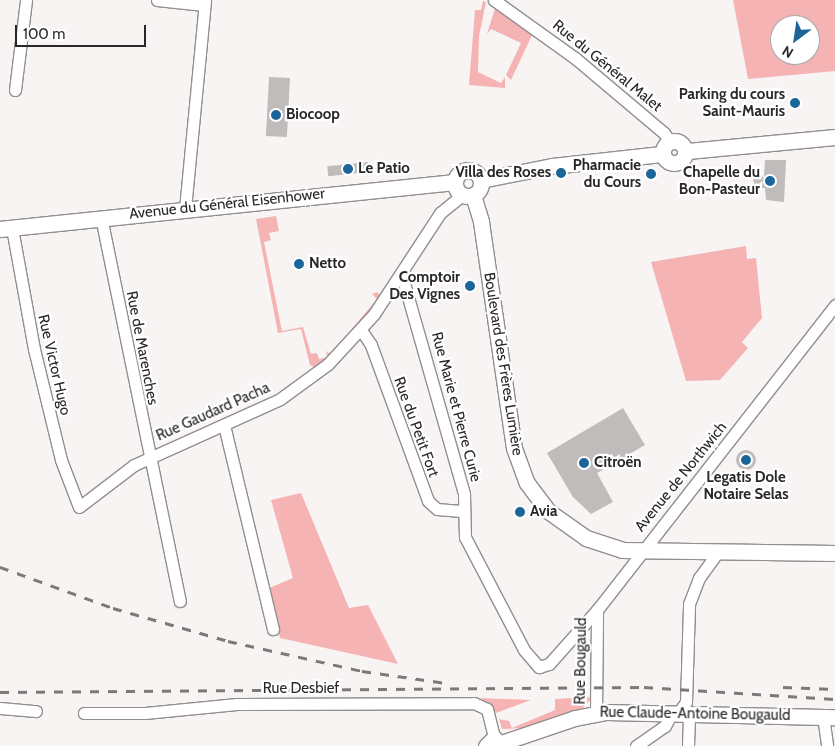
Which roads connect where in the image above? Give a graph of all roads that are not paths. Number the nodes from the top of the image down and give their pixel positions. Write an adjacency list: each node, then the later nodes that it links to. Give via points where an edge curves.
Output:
1 (26, 0): 5 (street)
2 (157, 0): 4 (street)
3 (494, 0): 7 (street, Rue du Général Malet, via 575,58 659,128)
4 (205, 2): 10 (street)
5 (15, 90)
6 (835, 137): 7 (main road, Avenue du Général Eisenhower, via 687,151 683,144)
7 (666, 149): 8 (main road, Avenue du Général Eisenhower)
8 (480, 180): 9 (main road, via 479,191); 9 (main road, Avenue du Général Eisenhower, via 475,172 467,170 459,174)
9 (463, 191): 10 (main road, Avenue du Général Eisenhower); 13 (street, Rue Gaudard Pacha, via 440,213); 20 (main road, Boulevard des Frères Lumière, via 481,222 514,448 523,474 548,511 574,532 615,549)
10 (185, 209): 11 (main road, Avenue du Général Eisenhower)
11 (101, 217): 12 (main road, Avenue du Général Eisenhower); 17 (street, Rue de Marenches)
12 (6, 229): 18 (street, Rue Victor Hugo, via 61,460)
13 (402, 276): 15 (street, Rue Gaudard Pacha); 19 (street, Rue Marie et Pierre Curie, via 464,494)
14 (835, 306): 20 (street, Avenue de Northwich)
15 (361, 330): 16 (street, Rue Gaudard Pacha, via 328,364 280,399); 19 (street, Rue du Petit Fort, via 371,344 428,501 437,509)
16 (224, 425): 17 (street, Rue Gaudard Pacha); 25 (street)
17 (149, 457): 18 (street, Rue Gaudard Pacha); 23 (street, Rue de Marenches)
18 (79, 506)
19 (461, 511): 26 (street, Rue Marie et Pierre Curie, via 462,527 474,558 524,650 537,666)
20 (640, 552): 21 (main road, Boulevard des Frères Lumière); 24 (street, Avenue de Northwich)
21 (718, 552): 22 (main road, Boulevard des Frères Lumière); 29 (street, via 699,578 689,604 686,702)
22 (835, 553)
23 (180, 601)
24 (597, 610): 26 (street, Avenue de Northwich); 31 (street, Rue Bougauld)
25 (272, 629)
26 (549, 664)
27 (0, 708): 28 (street)
28 (36, 711)
29 (680, 712): 31 (main road, Rue Claude-Antoine Bougauld); 32 (main road, Rue Claude-Antoine Bougauld); 34 (street); 35 (street)
30 (84, 713): 33 (street, Rue Desbief, via 154,712 237,704 474,703 487,709)
31 (596, 713): 33 (main road, Rue Claude-Antoine Bougauld)
32 (829, 716): 36 (street)
33 (495, 743)
34 (636, 746)
35 (688, 746)
36 (827, 746)

